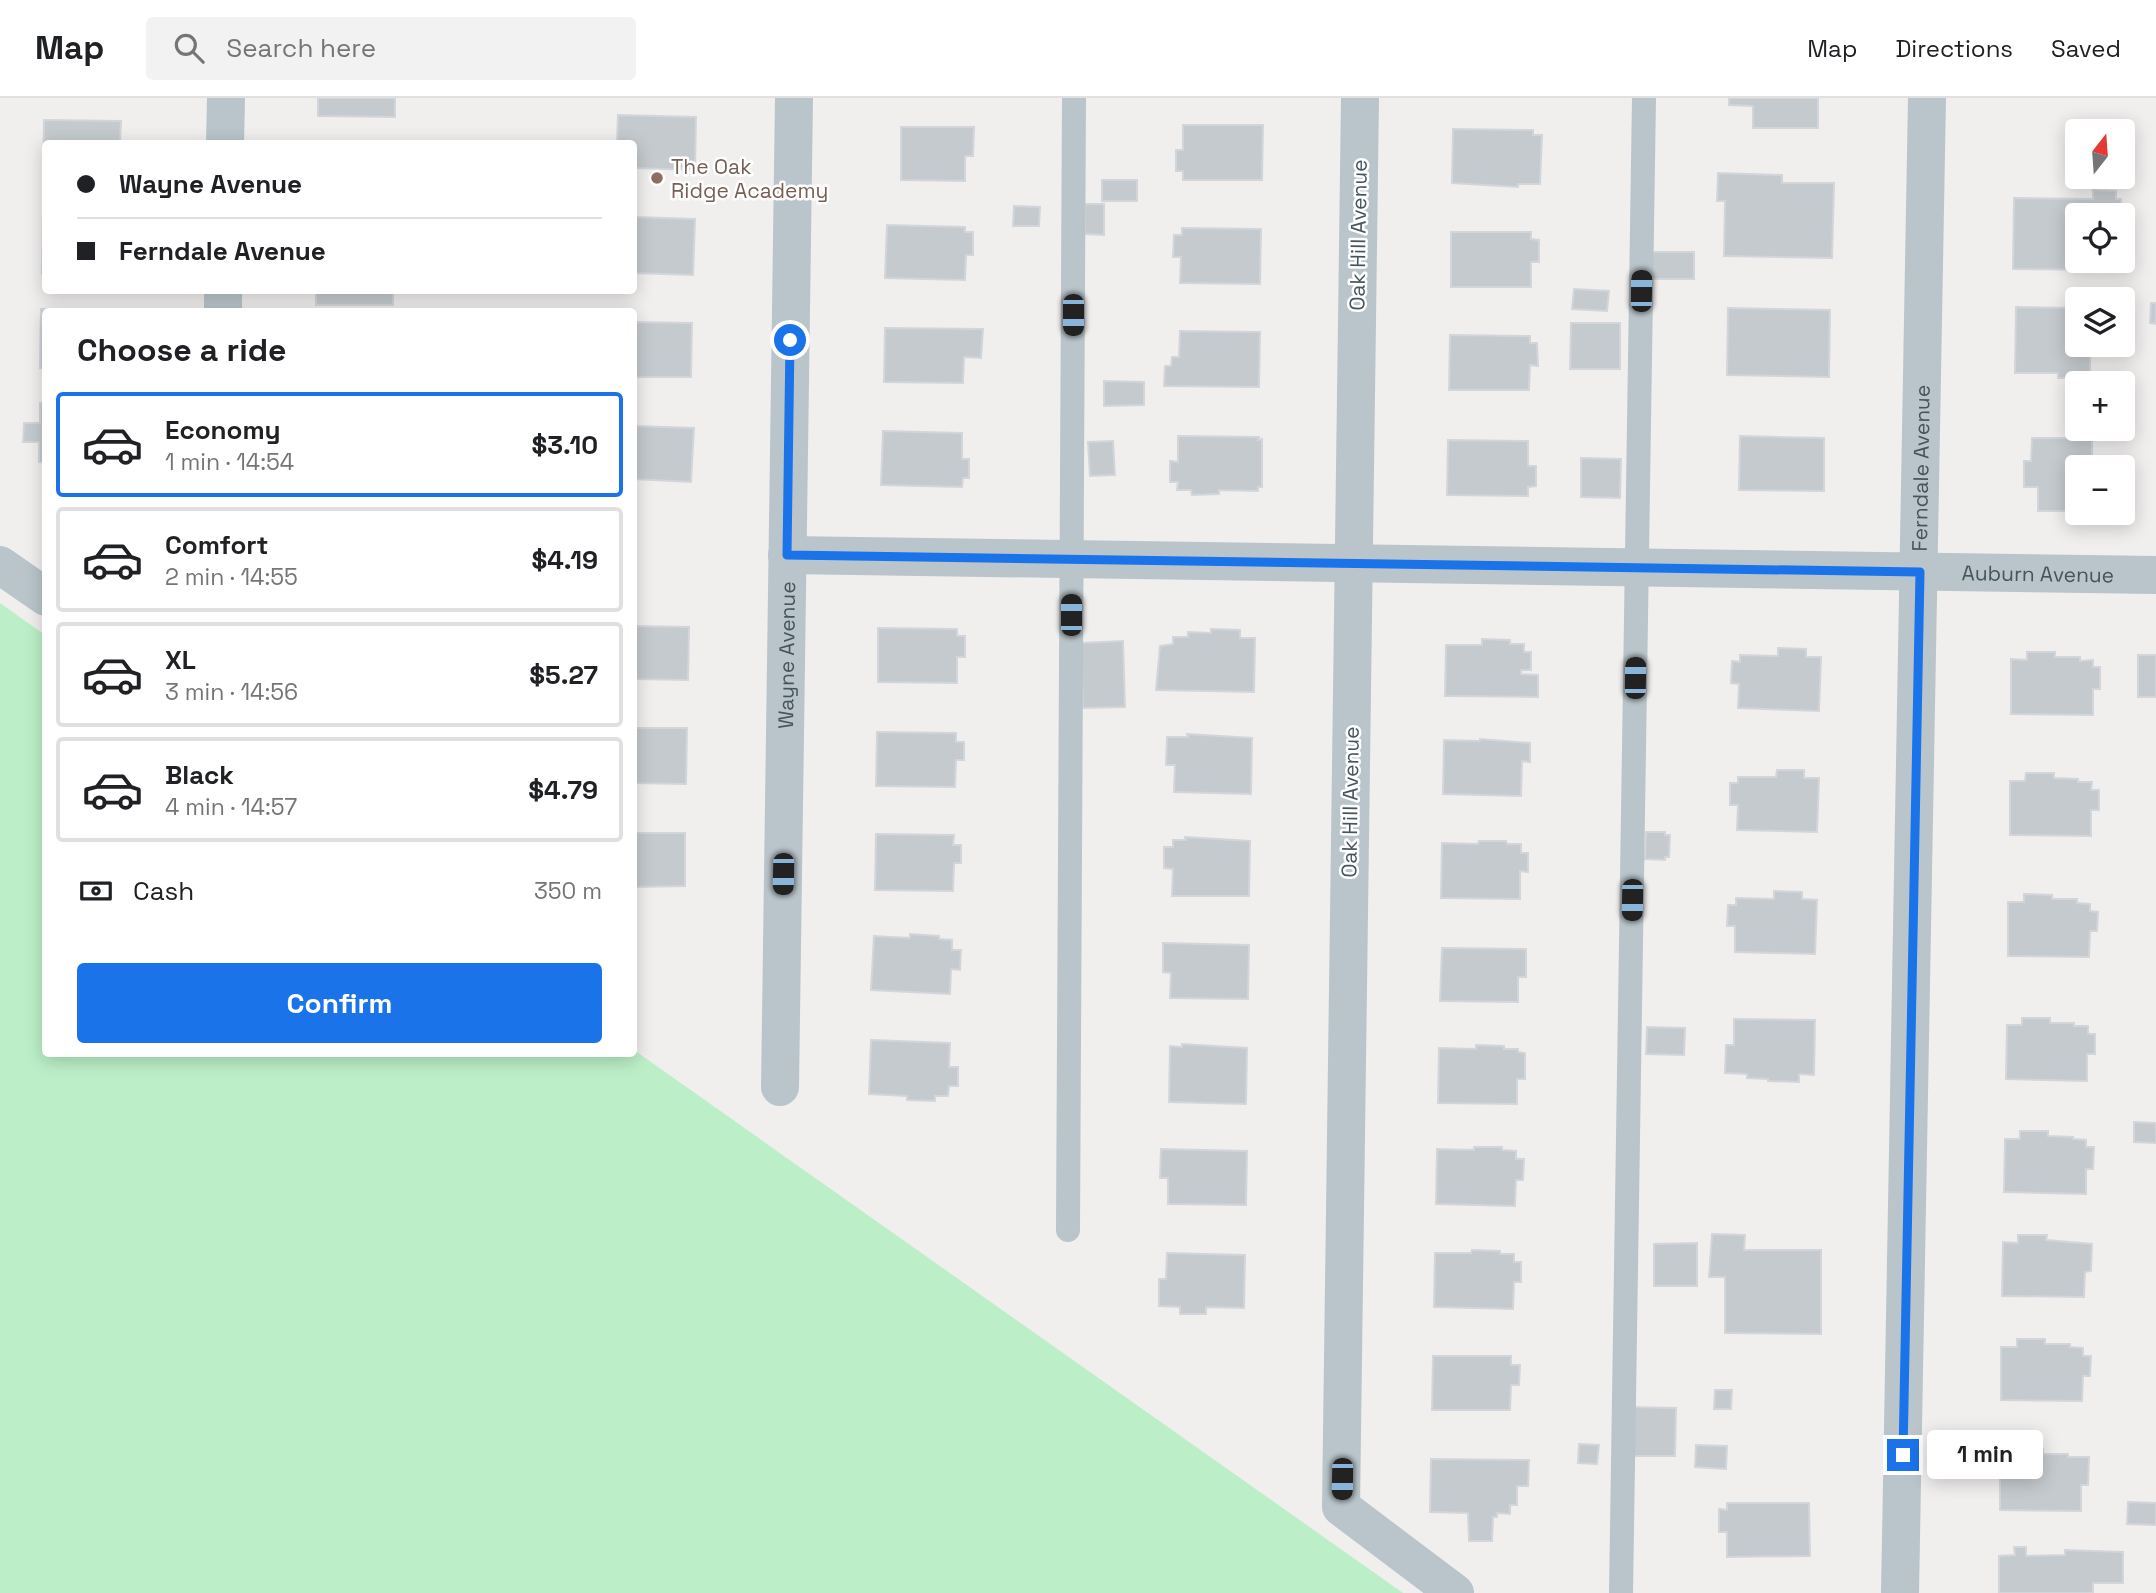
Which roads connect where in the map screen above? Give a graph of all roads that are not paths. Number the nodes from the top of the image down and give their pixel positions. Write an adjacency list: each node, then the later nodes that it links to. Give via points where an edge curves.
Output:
1 (226, 98): 7 (street)
2 (794, 98): 8 (street, Wayne Avenue)
3 (1074, 98): 9 (lane)
4 (1360, 98): 10 (street, Oak Hill Avenue)
5 (1644, 98): 12 (lane)
6 (1927, 98): 13 (street, Ferndale Avenue)
7 (225, 140)
8 (787, 555): 9 (street, Auburn Avenue); 16 (street, Wayne Avenue)
9 (1071, 559): 10 (street, Auburn Avenue); 17 (lane)
10 (1353, 563): 12 (street, Auburn Avenue); 18 (street, Oak Hill Avenue, via 1342,1507)
11 (0, 565): 15 (street)
12 (1637, 567): 13 (street, Auburn Avenue); 19 (lane)
13 (1920, 572): 14 (street, Auburn Avenue); 20 (street, Ferndale Avenue)
14 (2156, 575)
15 (42, 594)
16 (779, 1087)
17 (1068, 1230)
18 (1455, 1593)
19 (1621, 1593)
20 (1900, 1593)

